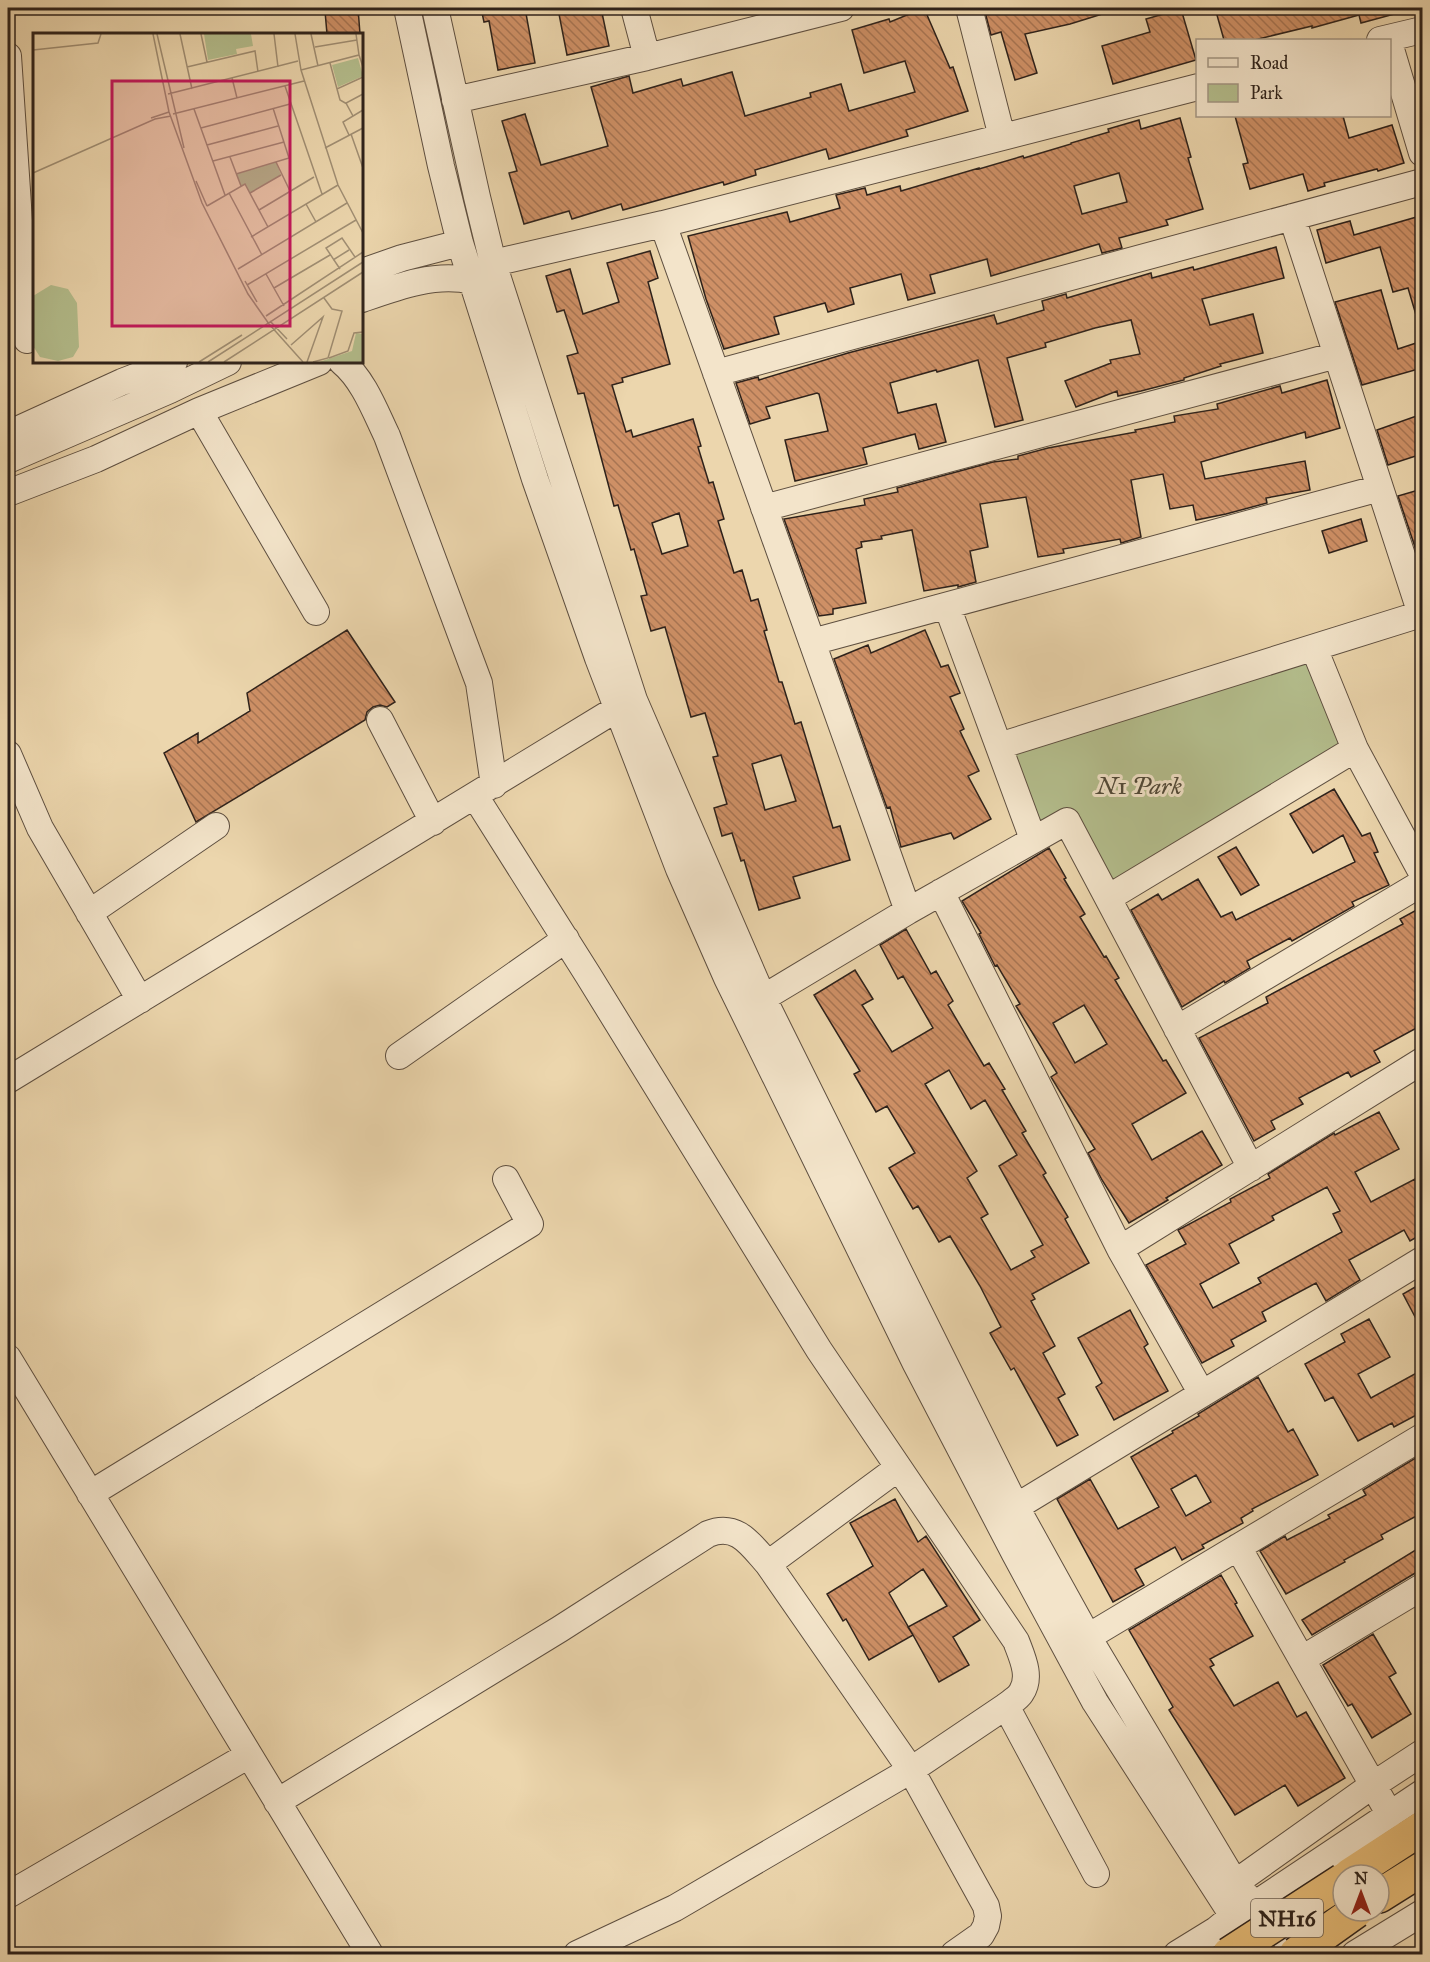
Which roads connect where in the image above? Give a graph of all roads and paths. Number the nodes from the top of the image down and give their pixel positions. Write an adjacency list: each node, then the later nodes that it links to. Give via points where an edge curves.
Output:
1 (407, 8): 12 (street)
2 (435, 8): 9 (street)
3 (634, 8): 10 (street)
4 (841, 8): 10 (street)
5 (969, 8): 15 (street)
6 (1422, 30): 7 (street)
7 (1391, 39)
8 (8, 56): 18 (street)
9 (446, 57): 12 (street); 14 (street)
10 (646, 57): 14 (street)
11 (1391, 57): 16 (street)
12 (419, 63): 21 (street)
13 (1196, 87): 15 (street)
14 (455, 100): 22 (street)
15 (1002, 137): 20 (street)
16 (1422, 153)
17 (1422, 182): 19 (street)
18 (12, 188): 26 (street)
19 (1292, 218): 27 (street); 33 (street)
20 (663, 224): 22 (street); 33 (street)
21 (460, 243): 23 (street); 24 (street)
22 (493, 263): 32 (street)
23 (363, 272)
24 (472, 281): 25 (street, via 439,278); 34 (street)
25 (363, 299)
26 (27, 340)
27 (1337, 355): 38 (street); 40 (street)
28 (171, 363): 36 (street)
29 (226, 363): 37 (street)
30 (317, 363): 35 (street)
31 (343, 363): 50 (street, via 351,369 387,435 479,683)
32 (528, 371): 34 (street); 61 (street, via 634,700)
33 (716, 373): 40 (street)
34 (504, 379): 45 (street, via 535,479)
35 (199, 411): 39 (street, via 96,459); 42 (street)
36 (8, 434)
37 (8, 460)
38 (1380, 488): 41 (street); 44 (street, via 1421,614)
39 (8, 493)
40 (764, 508): 43 (street)
41 (947, 606): 43 (street); 47 (street)
42 (316, 612)
43 (812, 642): 58 (street)
44 (1314, 648): 47 (street); 48 (street)
45 (618, 708): 50 (street); 73 (street, via 679,869 727,978 916,1364)
46 (380, 720): 51 (street)
47 (999, 746): 53 (street)
48 (1355, 749): 54 (street); 57 (street)
49 (8, 754): 59 (street, via 40,828)
50 (485, 790): 51 (street); 60 (street)
51 (433, 822): 62 (street)
52 (216, 825): 59 (street)
53 (1033, 839): 56 (street); 57 (street, via 1067,821)
54 (1422, 873)
55 (1422, 882): 63 (street)
56 (941, 892): 58 (street); 69 (street)
57 (1108, 898): 63 (street)
58 (908, 911): 61 (street)
59 (89, 913): 62 (street)
60 (566, 939): 64 (street); 75 (street, via 819,1350)
61 (763, 998): 73 (street)
62 (140, 1000): 66 (street)
63 (1177, 1029): 67 (street)
64 (399, 1056)
65 (1422, 1061): 67 (street)
66 (8, 1080)
67 (1251, 1168): 69 (street)
68 (506, 1179): 76 (street, via 530,1224)
69 (1120, 1249): 72 (street)
70 (1422, 1260): 72 (street)
71 (8, 1358): 76 (street)
72 (1202, 1394): 77 (street)
73 (955, 1412): 77 (street); 101 (street, via 1015,1554 1095,1702)
74 (1422, 1437): 78 (street)
75 (898, 1468): 79 (street); 83 (street, via 1016,1641 1026,1681 1021,1694)
76 (90, 1494): 85 (street)
77 (1016, 1507): 81 (street)
78 (1238, 1547): 81 (street); 82 (street)
79 (768, 1564): 86 (street); 89 (street, via 744,1536 722,1530 708,1534)
80 (1422, 1587): 82 (street)
81 (1088, 1637): 97 (street)
82 (1302, 1659): 87 (street)
83 (1006, 1706): 86 (street); 96 (street)
84 (1422, 1754): 87 (street)
85 (249, 1755): 89 (street); 100 (street)
86 (911, 1770): 108 (street, via 675,1908); 109 (street, via 986,1906 988,1916 981,1935)
87 (1373, 1785): 90 (street); 97 (street)
88 (1422, 1793): 90 (street)
89 (277, 1802): 107 (street)
90 (1390, 1815): 92 (street)
91 (1422, 1828): 94 (highway)
92 (1355, 1838): 93 (street); 101 (street)
93 (1337, 1863)
94 (1368, 1863)
95 (1422, 1869): 99 (highway)
96 (1096, 1874)
97 (1235, 1883): 101 (street)
98 (1331, 1888): 110 (highway, NH16, bridge)
99 (1391, 1888)
100 (8, 1894)
101 (1244, 1911): 106 (street); 111 (street); 112 (street)
102 (1422, 1914): 103 (street); 105 (street)
103 (1391, 1921)
104 (1341, 1923): 112 (highway, NH16, bridge)
105 (1375, 1948): 113 (street)
106 (1188, 1953)
107 (370, 1954)
108 (577, 1954)
109 (954, 1954)
110 (1229, 1954)
111 (1263, 1954)
112 (1297, 1954)
113 (1355, 1954)

